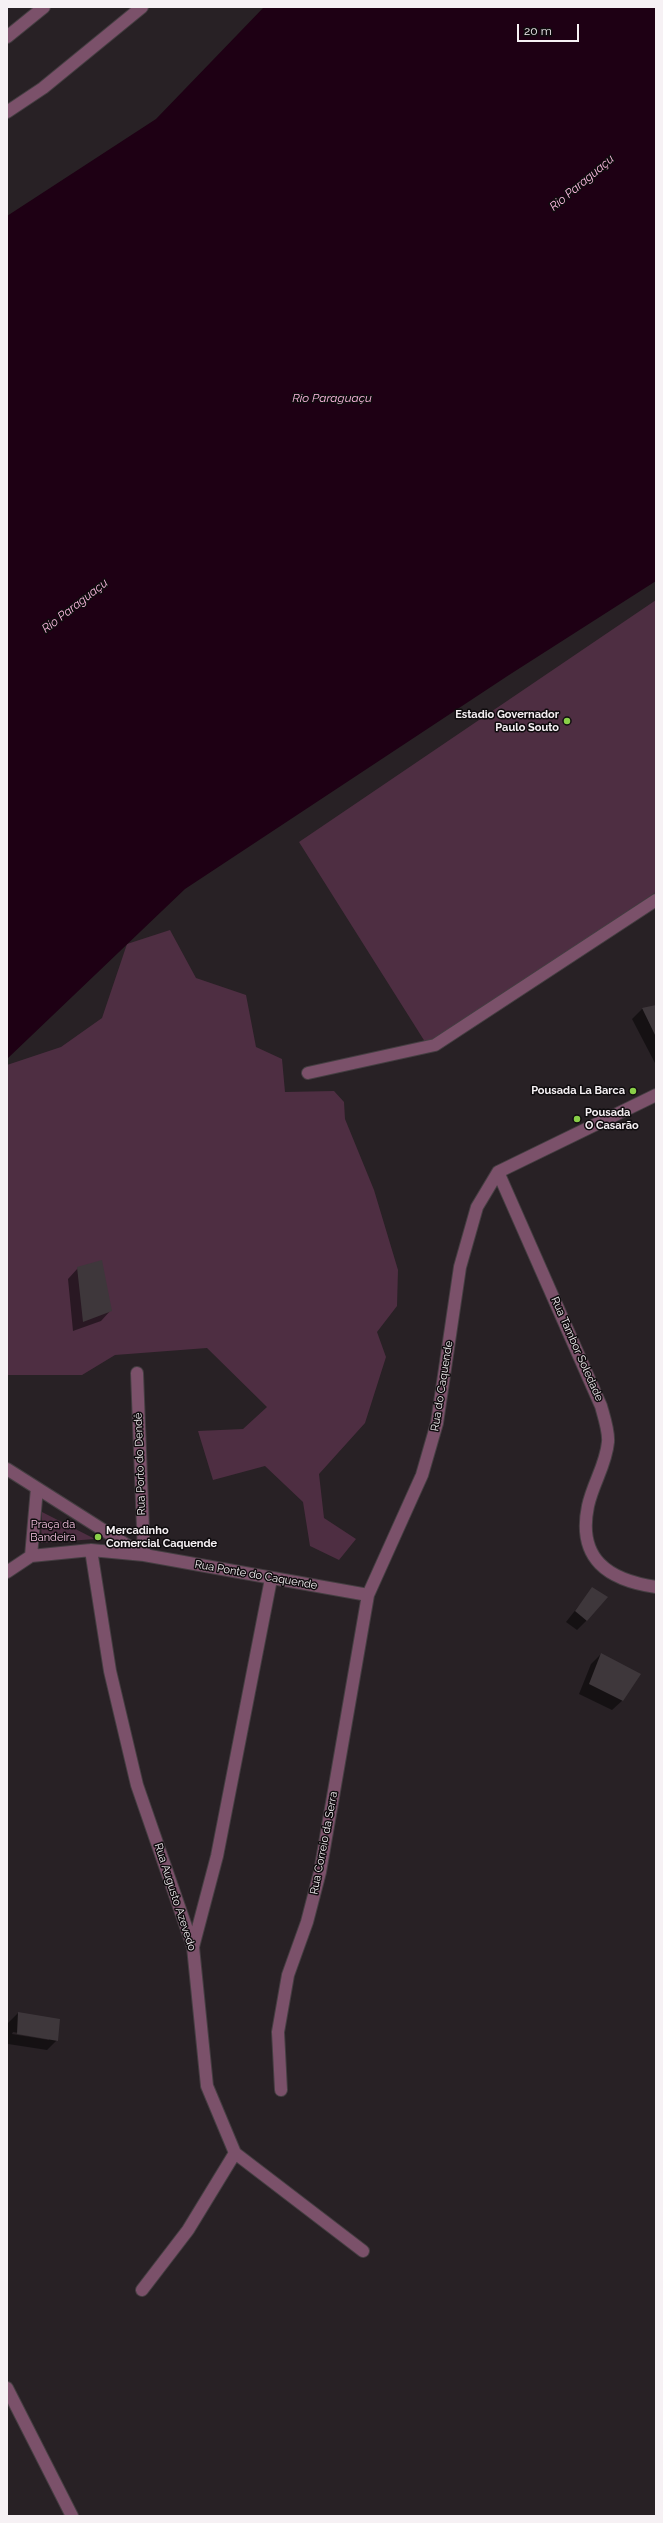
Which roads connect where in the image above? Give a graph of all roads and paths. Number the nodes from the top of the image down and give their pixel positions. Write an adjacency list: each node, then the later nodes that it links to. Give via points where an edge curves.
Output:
1 (44, 7): 3 (street)
2 (142, 7): 4 (street, via 43,88)
3 (7, 37)
4 (7, 112)
5 (656, 900): 6 (street, via 434,1045)
6 (308, 1073)
7 (656, 1095): 8 (street)
8 (498, 1172): 17 (street, Rua Tambor Soledade, via 602,1406 608,1440 604,1466 588,1505 586,1529 592,1556 608,1573 632,1583); 18 (street, Rua do Caquende, via 477,1207 460,1267 438,1423 422,1474)
9 (137, 1373): 13 (street, Rua Porto do Dendê)
10 (7, 1470): 11 (street)
11 (37, 1488): 13 (street); 14 (street)
12 (92, 1550): 13 (street); 14 (street); 19 (street, Rua Augusto Azevedo, via 110,1671 137,1785)
13 (144, 1555): 16 (street, Rua Ponte do Caquende)
14 (31, 1556): 15 (street)
15 (7, 1572)
16 (271, 1579): 18 (street, Rua Ponte do Caquende); 19 (street, via 217,1856)
17 (656, 1587)
18 (368, 1595): 20 (street, Rua Correio da Serra, via 320,1872 307,1922 288,1975 279,2025)
19 (193, 1948): 21 (street, Rua Augusto Azevedo, via 206,2086)
20 (281, 2090)
21 (235, 2153): 22 (street); 23 (street, via 188,2230)
22 (363, 2251)
23 (142, 2290)
24 (7, 2388): 25 (street)
25 (72, 2516)

